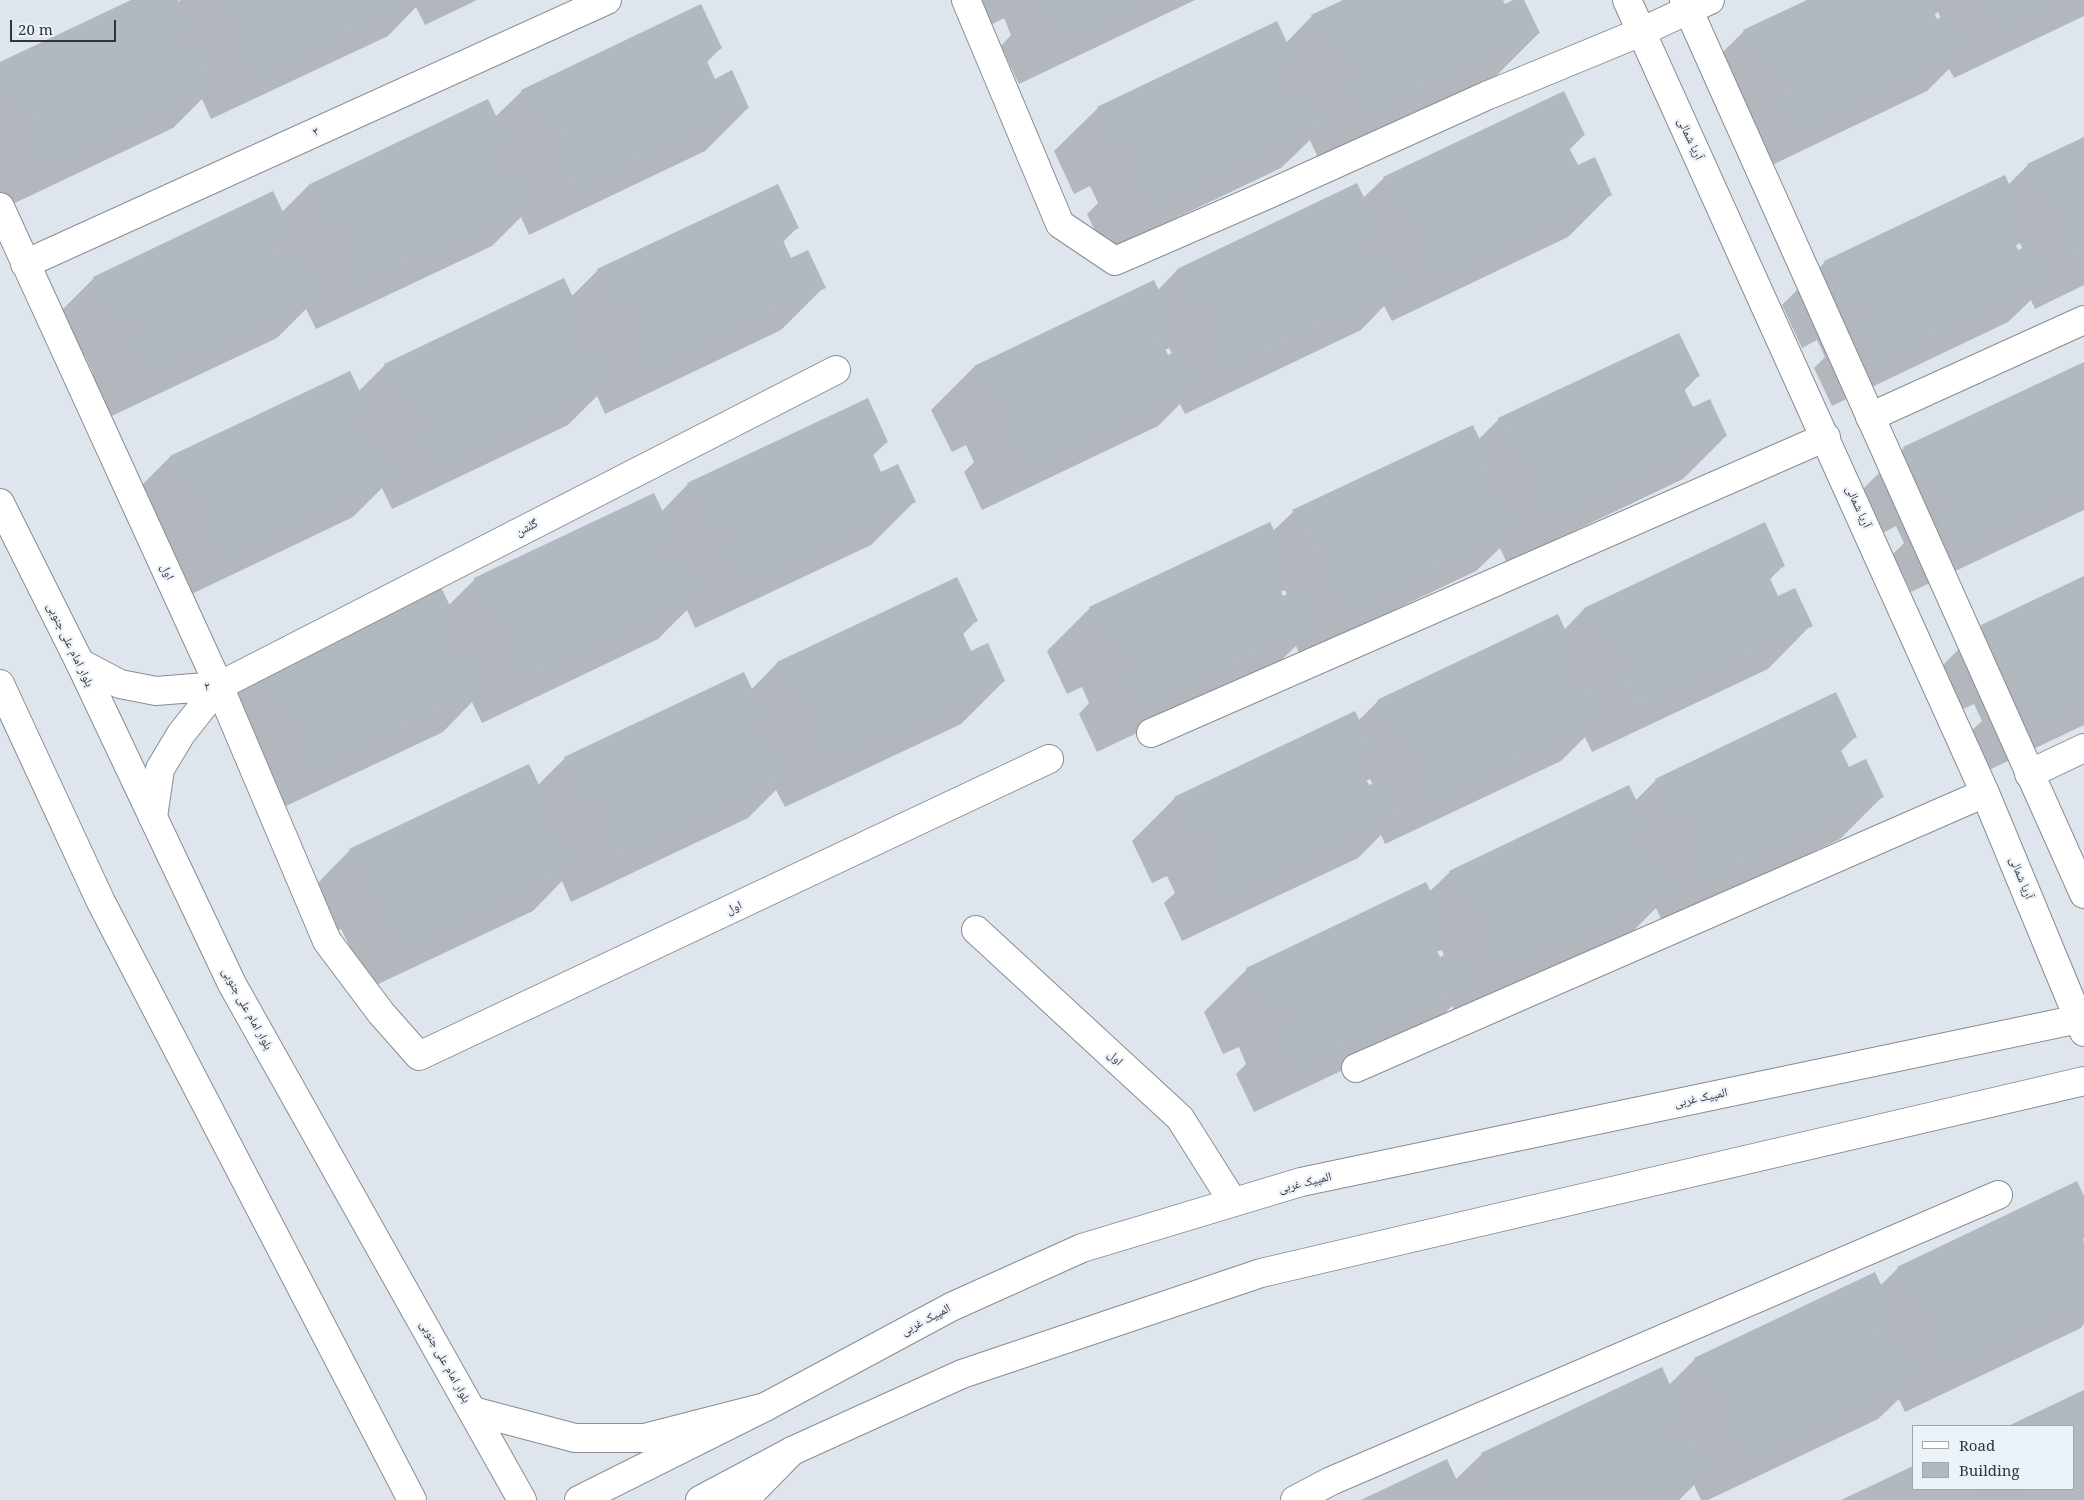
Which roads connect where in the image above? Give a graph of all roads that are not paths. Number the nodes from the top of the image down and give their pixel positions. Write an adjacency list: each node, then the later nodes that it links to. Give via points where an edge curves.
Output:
1 (607, 0): 7 (street, ۳)
2 (966, 0): 5 (street, via 1060,224 1115,260 1486,96)
3 (1627, 0): 5 (street, آریا شمالی)
4 (1694, 4): 5 (street); 10 (street)
5 (1641, 32): 11 (street, آریا شمالی)
6 (0, 207): 7 (street, اول)
7 (25, 264): 15 (street, اول)
8 (2084, 320): 10 (street)
9 (836, 370): 15 (street, گلشن)
10 (1870, 417): 19 (street)
11 (1826, 437): 16 (street); 20 (street, آریا شمالی)
12 (0, 503): 13 (street, بلوار امام علی جنوبی)
13 (80, 663): 15 (street, ۲, via 120,684 156,691); 21 (street, بلوار امام علی جنوبی)
14 (0, 684): 32 (street, via 101,902)
15 (219, 686): 18 (street, اول, via 327,941 381,1013 419,1056); 21 (street, ۲, via 181,734 160,769)
16 (1152, 733)
17 (2084, 748): 19 (street)
18 (1049, 760)
19 (2029, 774): 22 (street)
20 (1985, 792): 24 (street, آریا شمالی); 25 (street)
21 (153, 817): 30 (street, بلوار امام علی جنوبی, via 232,984)
22 (2084, 894)
23 (976, 930): 28 (street, اول, via 1180,1118)
24 (2082, 1023): 28 (street, المپیک غربی, via 1301,1182)
25 (1356, 1068)
26 (2084, 1081): 31 (street, via 1261,1273 962,1374)
27 (1998, 1195): 37 (street, via 1340,1477)
28 (1233, 1202): 29 (street, المپیک غربی, via 1082,1248 951,1307)
29 (765, 1407): 30 (street, via 644,1438 575,1438); 34 (street, المپیک غربی)
30 (473, 1411): 33 (street, بلوار امام علی جنوبی)
31 (792, 1451): 35 (street); 36 (street)
32 (414, 1499)
33 (522, 1500)
34 (579, 1500)
35 (700, 1500)
36 (744, 1500)
37 (1295, 1500)

